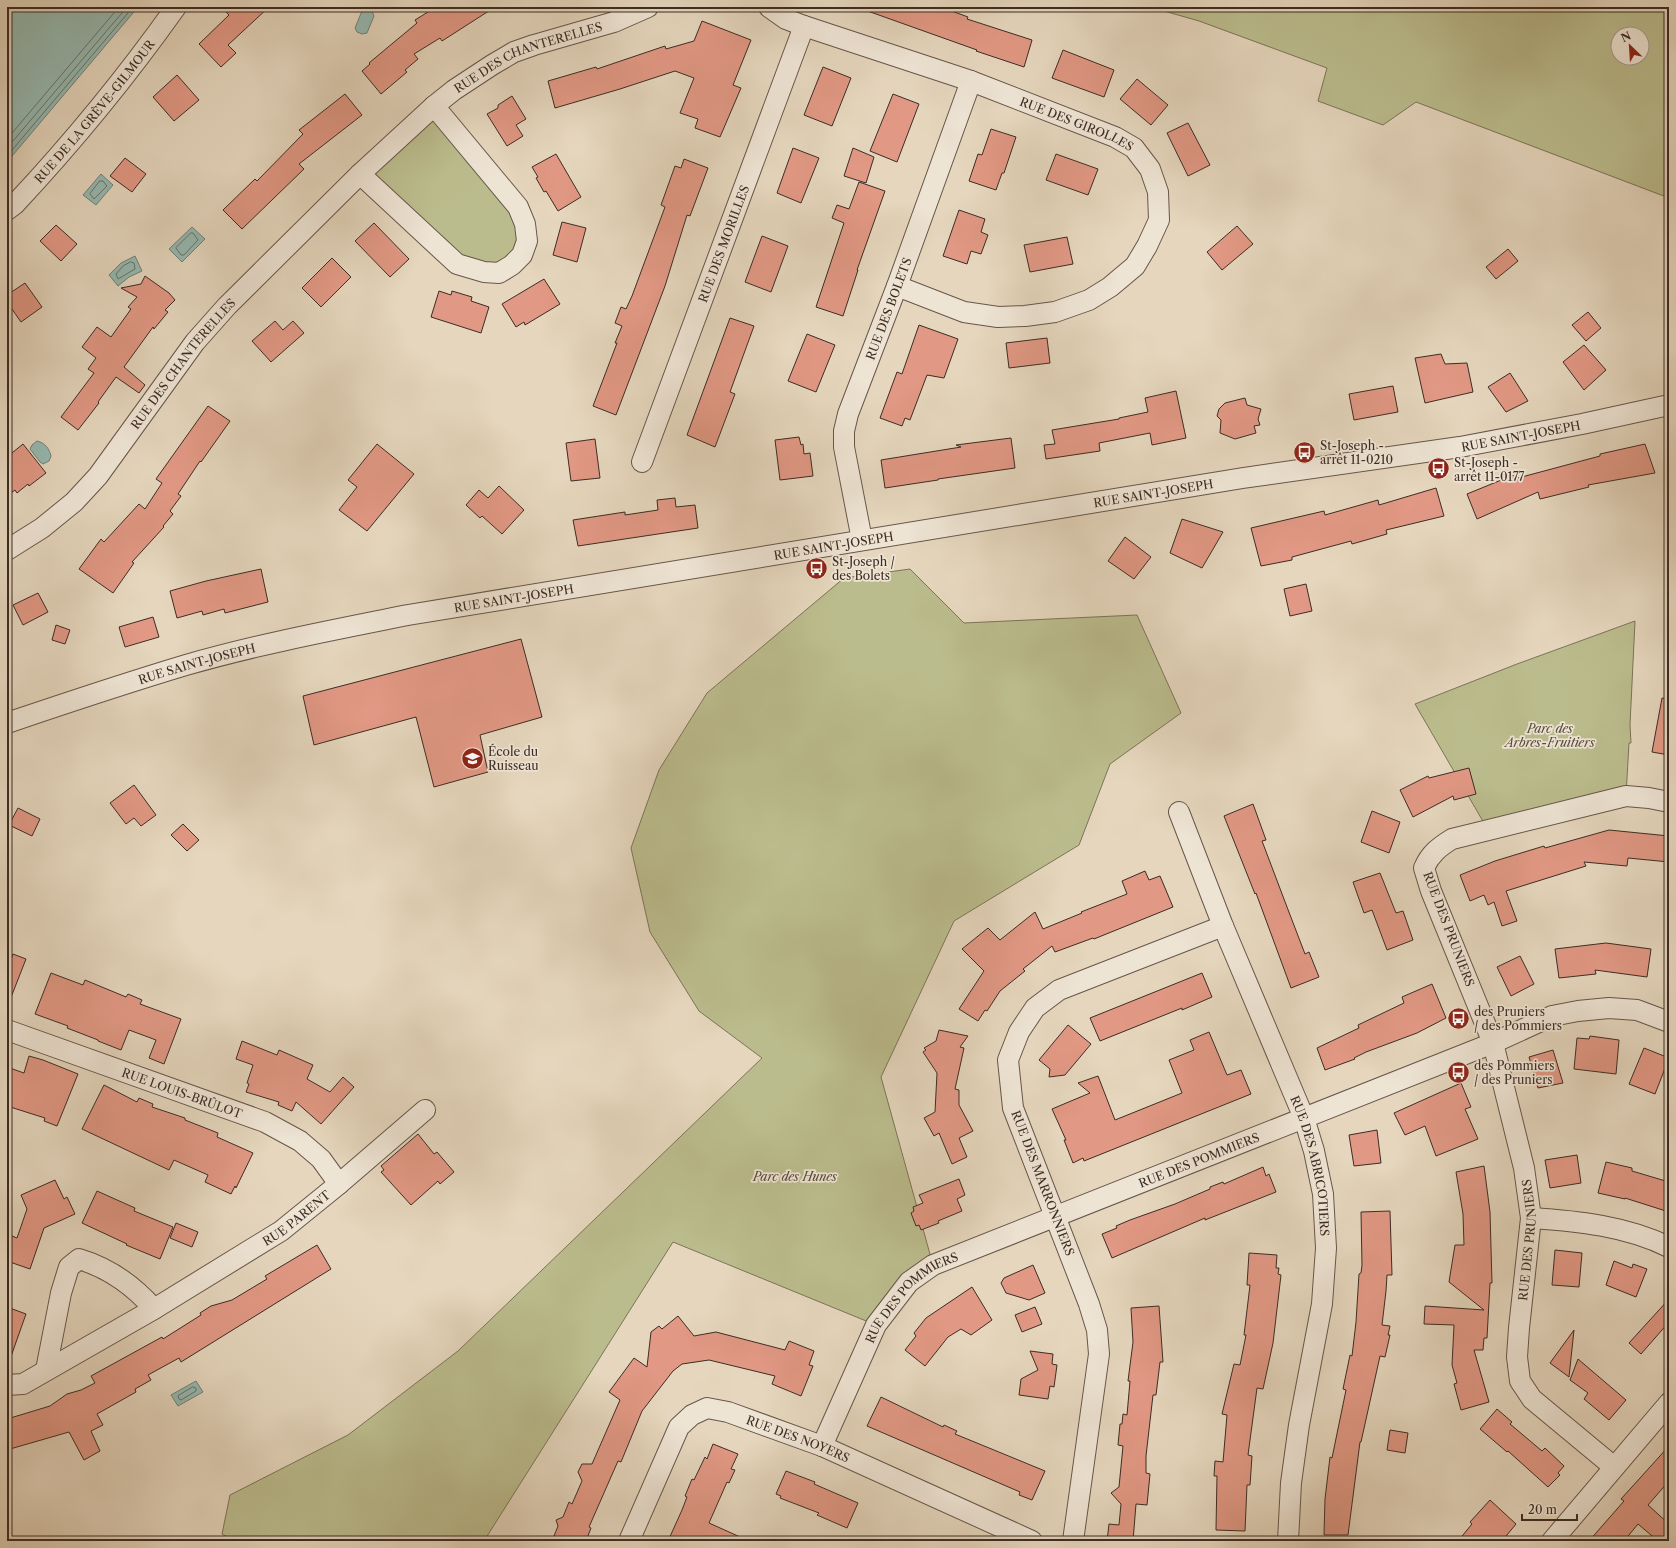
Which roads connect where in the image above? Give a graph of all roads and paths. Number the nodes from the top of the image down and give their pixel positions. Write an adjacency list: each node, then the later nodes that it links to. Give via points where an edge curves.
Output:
1 (176, 7): 8 (street, RUE DE LA GRÈVE-GILMOUR, via 58,158)
2 (648, 7): 6 (street, RUE DES CHANTERELLES, via 614,22 514,52 454,90)
3 (769, 7): 4 (street, RUE DES GIROLLES, via 786,19)
4 (804, 26): 5 (street, RUE DES GIROLLES); 11 (street, RUE DES MORILLES)
5 (970, 81): 9 (street, RUE DES BOLETS); 9 (street, RUE DES GIROLLES, via 1089,126 1134,148 1150,169 1158,192 1159,220 1135,266 1110,287 1089,300 1055,312 998,317 964,312)
6 (434, 106): 7 (street, RUE DES CHANTERELLES); 7 (street, via 518,207 525,224 527,241 522,255 512,265 499,273 484,272 457,264)
7 (360, 174): 13 (street, RUE DES CHANTERELLES, via 194,342 93,481 74,502 42,528)
8 (7, 210)
9 (897, 286): 12 (street, RUE DES BOLETS, via 848,414 844,431 847,464)
10 (1669, 405): 12 (street, RUE SAINT-JOSEPH, via 1460,446 1243,478)
11 (642, 462)
12 (862, 540): 14 (street, RUE SAINT-JOSEPH, via 408,615 293,638 186,665)
13 (7, 550)
14 (7, 723)
15 (1669, 802): 20 (street, RUE DES PRUNIERS, via 1626,796 1452,839 1429,857 1424,868 1431,891)
16 (1179, 812): 17 (street, RUE DES ABRICOTIERS)
17 (1223, 926): 22 (street, RUE DES ABRICOTIERS); 24 (street, RUE DES MARRONNIERS, via 1059,990 1035,1008 1019,1032 1008,1060 1012,1108)
18 (1669, 1022): 20 (street, RUE DES POMMIERS, via 1637,1010 1609,1008 1578,1011 1552,1016)
19 (7, 1030): 23 (street, RUE LOUIS-BRÛLOT, via 265,1122 300,1141 321,1159)
20 (1494, 1043): 22 (street, RUE DES POMMIERS); 25 (street, RUE DES PRUNIERS, via 1524,1168)
21 (425, 1110): 23 (street, RUE PARENT)
22 (1304, 1118): 24 (street, RUE DES POMMIERS); 36 (street, RUE DES ABRICOTIERS, via 1323,1194 1326,1248 1322,1304 1290,1483)
23 (339, 1184): 27 (street, RUE PARENT, via 281,1231)
24 (1056, 1217): 31 (street, RUE DES POMMIERS, via 933,1265 910,1282 876,1325); 35 (street, RUE DES MARRONNIERS, via 1089,1304 1097,1330 1099,1354)
25 (1531, 1218): 26 (street, via 1581,1222 1627,1231); 32 (street, RUE DES PRUNIERS, via 1518,1328 1517,1358 1520,1382 1532,1399)
26 (1669, 1247)
27 (154, 1309): 28 (street, RUE PARENT); 28 (street, via 127,1282 96,1264 79,1259 69,1267 61,1293)
28 (46, 1370): 29 (street, RUE PARENT, via 23,1384)
29 (7, 1385)
30 (1669, 1403): 32 (street)
31 (822, 1446): 33 (street, RUE DES NOYERS, via 728,1412 707,1408 692,1415 679,1427); 34 (street, RUE DES NOYERS)
32 (1614, 1467): 37 (street)
33 (629, 1541)
34 (1032, 1541)
35 (1073, 1541)
36 (1288, 1541)
37 (1552, 1541)

